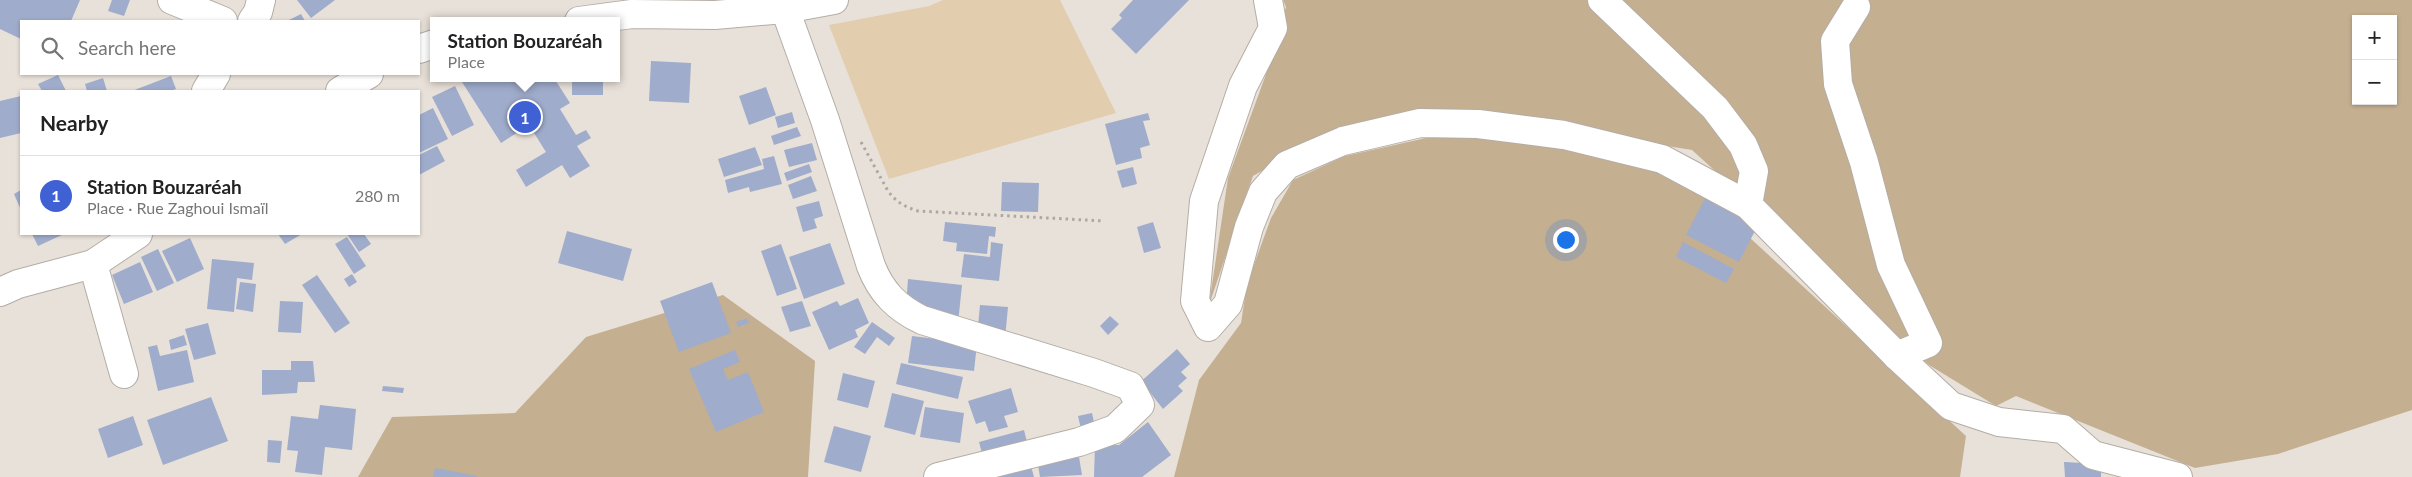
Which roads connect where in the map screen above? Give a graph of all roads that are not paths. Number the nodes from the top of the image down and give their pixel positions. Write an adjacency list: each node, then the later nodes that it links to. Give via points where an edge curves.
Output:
1 (172, 0): 10 (street)
2 (261, 0): 11 (street)
3 (834, 0): 8 (street)
4 (1268, 0): 16 (street, via 1274,28 1243,86 1204,201 1195,301 1208,327 1228,304 1249,226 1263,192 1287,165 1343,141 1420,123 1478,124 1564,135 1662,159)
5 (1602, 0): 16 (street, via 1714,108 1743,145 1754,171)
6 (627, 7): 8 (street, via 715,16); 9 (street)
7 (1856, 7): 20 (street, via 1835,41 1838,84 1864,162 1891,265 1928,343)
8 (785, 9): 22 (street, via 871,266 890,299 922,320 1130,386 1140,405 1115,429 1078,442)
9 (595, 17)
10 (221, 20)
11 (253, 20)
12 (215, 75): 14 (street)
13 (368, 75): 15 (street)
14 (207, 90)
15 (342, 90)
16 (1748, 205): 20 (street)
17 (136, 235): 18 (street)
18 (93, 264): 19 (street); 21 (street)
19 (0, 292)
20 (1897, 356): 23 (street, via 1951,406 1999,422 2063,430 2093,455)
21 (124, 374)
22 (938, 477)
23 (2178, 477)

